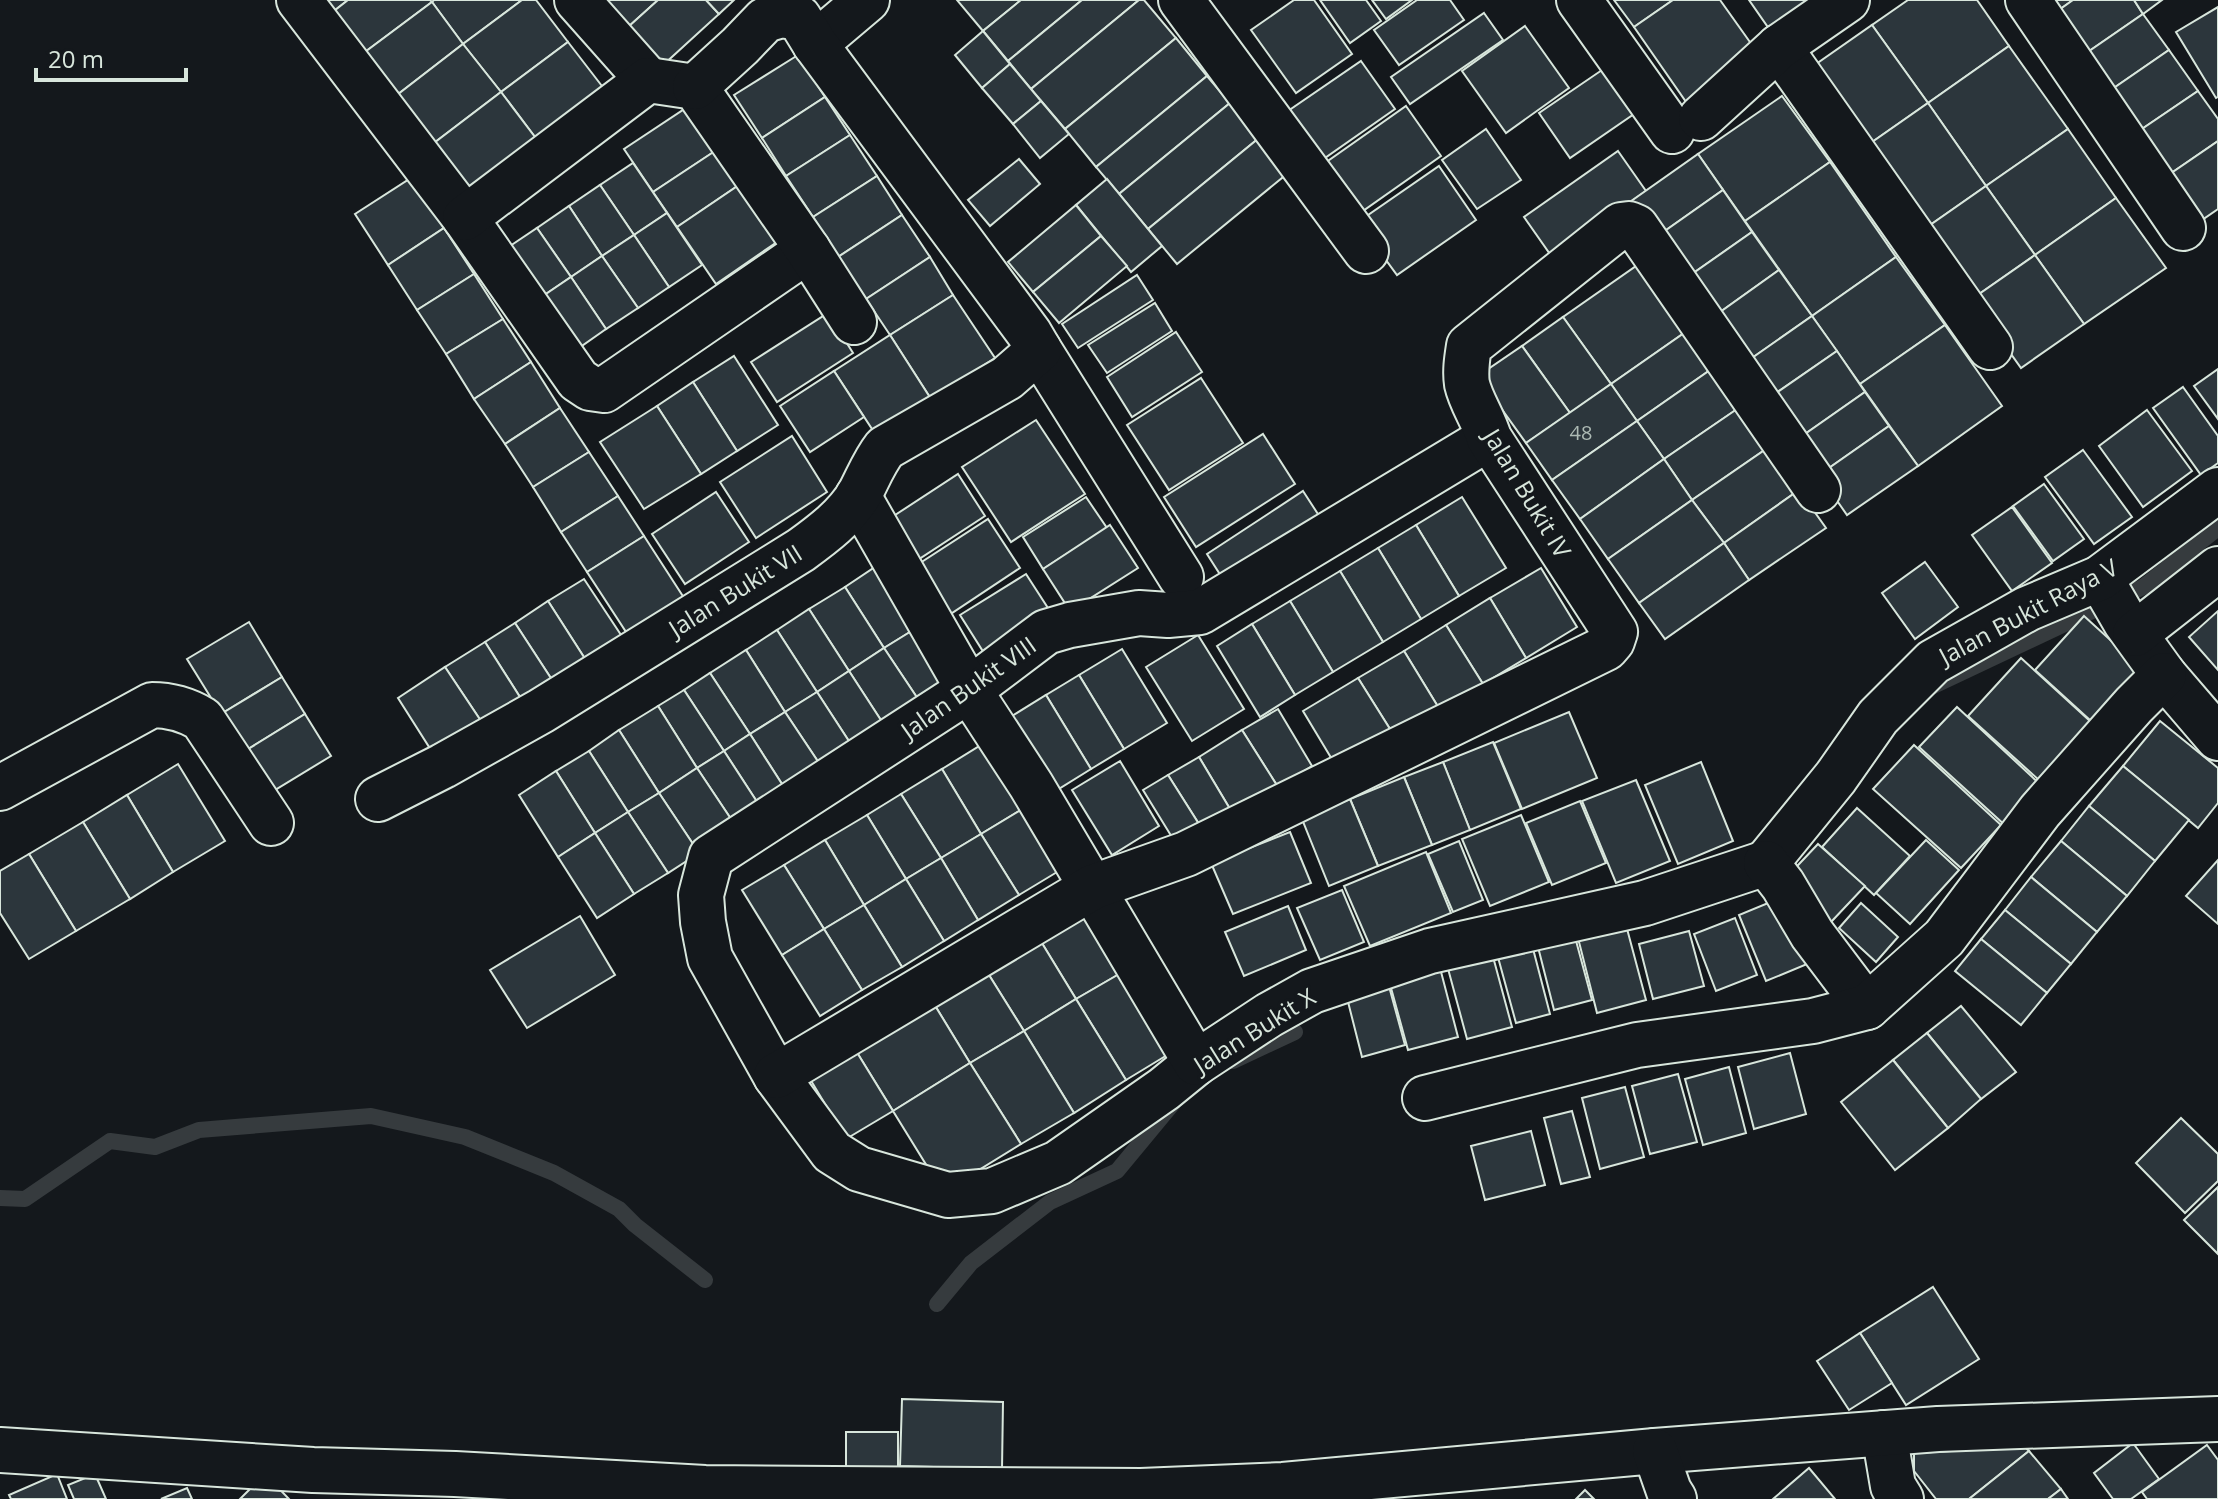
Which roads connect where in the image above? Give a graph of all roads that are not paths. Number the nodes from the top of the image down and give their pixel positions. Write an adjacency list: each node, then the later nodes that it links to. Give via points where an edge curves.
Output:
1 (299, 0): 12 (street)
2 (577, 0): 10 (street)
3 (1181, 0): 15 (street)
4 (1579, 0): 9 (street, via 1686,124)
5 (1847, 0): 9 (street)
6 (2028, 0): 13 (street)
7 (860, 2): 8 (street)
8 (815, 44): 11 (street, via 799,18 765,20); 17 (street)
9 (1779, 47): 18 (street)
10 (648, 80): 11 (street); 12 (street)
11 (695, 87): 14 (street)
12 (465, 218): 14 (street, via 578,380 604,390)
13 (2183, 228)
14 (808, 250): 16 (street)
15 (1366, 251)
16 (854, 322)
17 (1034, 341): 22 (street, Jalan Bukit VII, via 1007,378 885,448); 24 (street)
18 (1990, 347)
19 (1489, 438): 20 (street, Jalan Bukit IV, via 1468,387 1469,346 1621,225 1633,224); 27 (street, Jalan Bukit VIII, via 1200,612 1139,613 1046,632); 33 (street, Jalan Bukit IV, via 1615,632 1606,648 1186,854)
20 (1818, 490)
21 (2218, 490): 25 (street, Jalan Bukit Raya V, via 2199,502)
22 (858, 496): 27 (street); 30 (street, Jalan Bukit VII, via 834,526 801,550 541,711)
23 (2218, 569): 25 (street)
24 (1181, 577)
25 (2117, 607): 26 (street); 32 (street, Jalan Bukit Raya V, via 2027,609 1933,662 1878,717 1836,777)
26 (2164, 675): 28 (street); 34 (street, via 2040,811 1944,938)
27 (969, 690): 33 (street); 36 (street, Jalan Bukit VIII, via 711,857 701,895 710,958)
28 (2218, 738)
29 (0, 788): 31 (street, via 152,705 165,705 202,719)
30 (378, 799)
31 (271, 823)
32 (1782, 885): 34 (street); 35 (street, Jalan Bukit X, via 1645,903 1430,951 1312,991)
33 (1093, 887): 35 (street); 36 (street)
34 (1867, 1007): 37 (street, via 1813,1021 1637,1045)
35 (1196, 1063): 36 (street, Jalan Bukit X, via 1058,1163 992,1191 948,1195 859,1169 832,1152)
36 (776, 1076)
37 (1425, 1098)
38 (2218, 1419): 39 (street)
39 (1884, 1433): 41 (street); 44 (street, via 1893,1486)
40 (0, 1450): 42 (street)
41 (1655, 1451): 42 (street, via 1251,1487); 43 (street)
42 (770, 1494)
43 (1674, 1499)
44 (1901, 1499)

